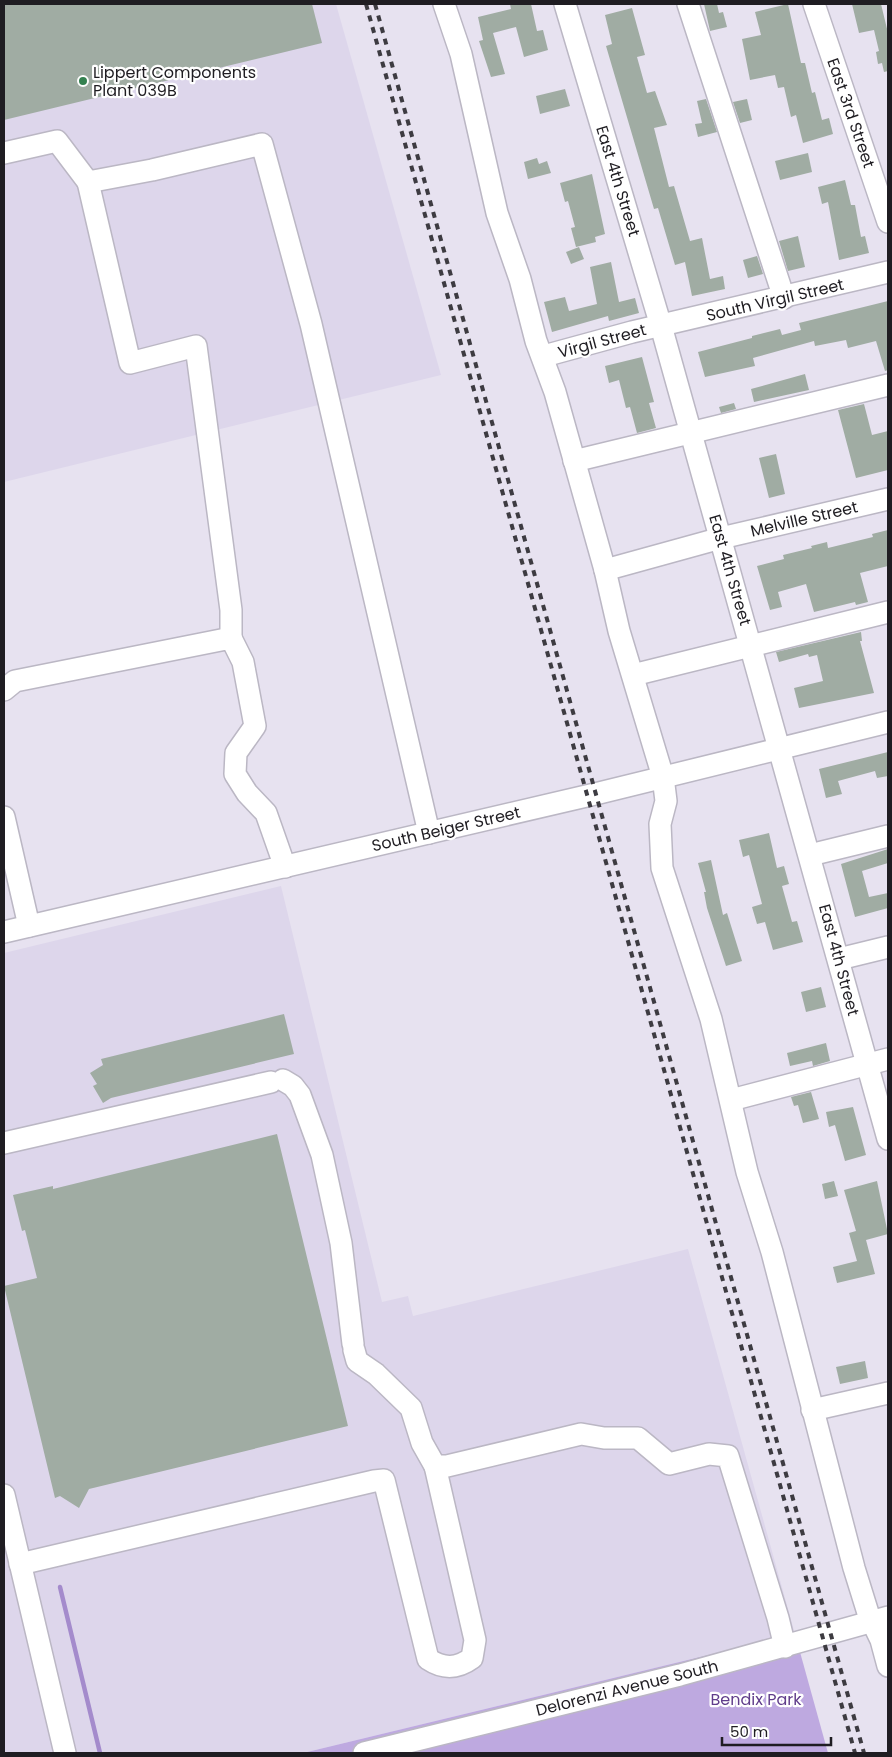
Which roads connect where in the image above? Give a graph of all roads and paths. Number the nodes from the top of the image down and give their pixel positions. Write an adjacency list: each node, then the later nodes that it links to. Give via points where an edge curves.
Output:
1 (444, 4): 11 (street, via 461,54 497,213 536,341)
2 (565, 4): 10 (street, East 4th Street)
3 (688, 4): 9 (street)
4 (814, 4): 7 (street, East 3rd Street)
5 (4, 153): 6 (street, via 57,141)
6 (88, 182): 19 (street, via 130,362 196,346 231,610); 27 (street, via 262,144 312,324)
7 (888, 221)
8 (888, 272): 9 (street, South Virgil Street)
9 (784, 298): 10 (street, South Virgil Street)
10 (661, 326): 11 (street, Virgil Street); 13 (street, East 4th Street)
11 (544, 356): 14 (street)
12 (888, 385): 13 (street)
13 (692, 434): 14 (street); 16 (street, East 4th Street)
14 (574, 461): 17 (street)
15 (888, 499): 16 (street, Melville Street)
16 (721, 538): 17 (street, Melville Street); 20 (street, East 4th Street)
17 (605, 570): 21 (street)
18 (888, 612): 20 (street)
19 (231, 638): 22 (street, via 16,681); 30 (street, via 243,662 254,726 236,753 235,774 266,814)
20 (751, 646): 21 (street); 24 (street, East 4th Street)
21 (632, 674): 25 (street)
22 (4, 690)
23 (888, 722): 24 (street, South Beiger Street)
24 (780, 748): 25 (street, South Beiger Street); 29 (street, East 4th Street)
25 (663, 777): 27 (street, South Beiger Street); 37 (street, via 666,801 660,824 662,868 711,1019)
26 (4, 817): 31 (street)
27 (429, 833): 30 (street, South Beiger Street)
28 (888, 836): 29 (street)
29 (810, 855): 34 (street, East 4th Street)
30 (285, 867): 31 (street, South Beiger Street)
31 (29, 926): 32 (street, South Beiger Street)
32 (4, 932)
33 (888, 947): 34 (street)
34 (839, 959): 36 (street, East 4th Street)
35 (888, 1059): 36 (street)
36 (867, 1064): 37 (street); 38 (street, East 4th Street)
37 (731, 1100): 41 (street, via 747,1172 772,1252)
38 (888, 1139)
39 (4, 1143): 42 (street, via 277,1081 293,1086 300,1095 322,1155 341,1243 357,1361 376,1374 411,1408 422,1443)
40 (888, 1393): 41 (street)
41 (812, 1410): 45 (street, via 854,1568)
42 (435, 1466): 44 (street, via 475,1640 472,1658 455,1666 440,1667 428,1659 384,1480); 46 (street, via 447,1466 582,1434 638,1438 669,1464 709,1454 728,1456)
43 (4, 1495): 44 (street)
44 (14, 1562): 49 (street)
45 (880, 1620): 46 (street, Delorenzi Avenue South); 47 (street)
46 (785, 1647): 48 (street, Delorenzi Avenue South)
47 (888, 1666)
48 (429, 1745): 50 (street, Delorenzi Avenue South)
49 (65, 1753)
50 (364, 1753)

